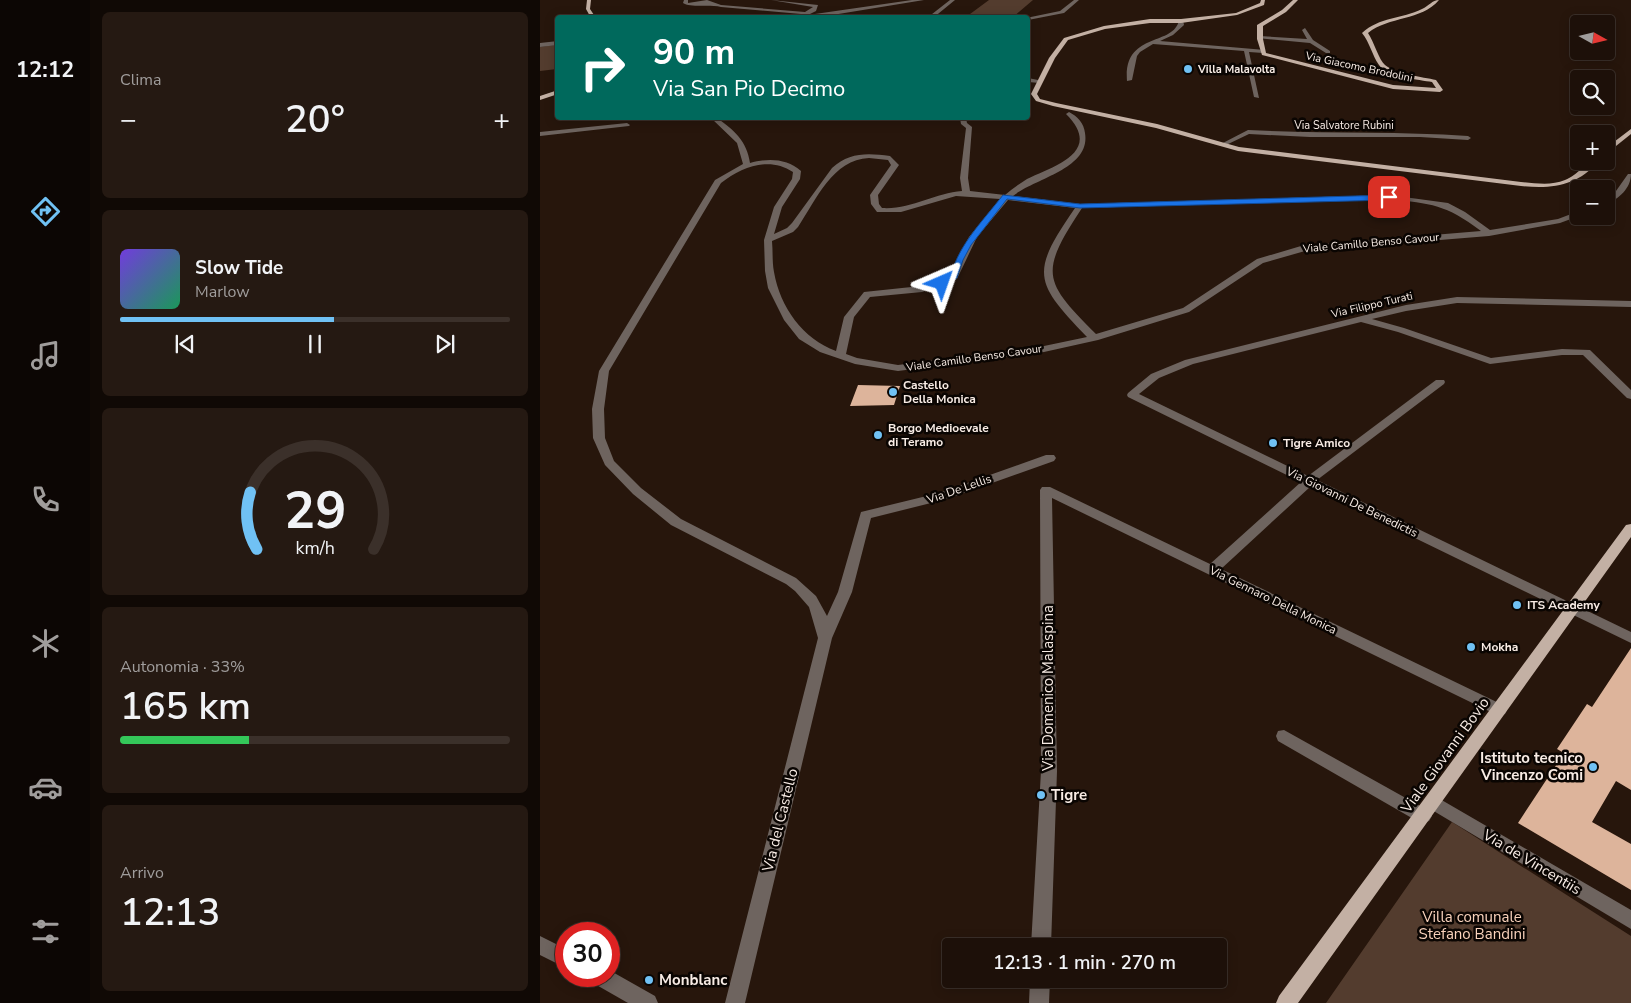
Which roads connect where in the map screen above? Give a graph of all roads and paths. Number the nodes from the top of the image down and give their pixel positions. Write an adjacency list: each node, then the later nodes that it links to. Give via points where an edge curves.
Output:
1 (589, 0): 12 (main road, via 588,9)
2 (686, 0): 11 (street, via 687,4)
3 (702, 0): 11 (street)
4 (773, 0): 14 (street, via 816,6)
5 (922, 0): 15 (street)
6 (953, 0): 16 (street)
7 (1077, 0): 17 (street, via 1062,12)
8 (1263, 0): 18 (main road, via 1262,4 1237,14)
9 (1296, 0): 20 (main road, via 1260,25)
10 (1437, 0): 26 (main road, Via Giacomo Brodolini, via 1427,8 1372,25 1365,33 1382,66 1434,81 1440,90 1393,87 1292,62)
11 (709, 3): 13 (street)
12 (592, 15)
13 (797, 15)
14 (807, 15)
15 (813, 15)
16 (933, 15)
17 (1030, 18)
18 (1181, 20): 22 (street, via 1176,31); 28 (main road, via 1104,28 1066,39)
19 (1305, 30): 21 (street)
20 (1260, 38): 21 (street); 26 (main road)
21 (1311, 41): 27 (street)
22 (1151, 42): 25 (street); 30 (street, via 1134,56)
23 (555, 43): 24 (street)
24 (540, 45)
25 (1246, 49): 26 (street); 32 (street)
26 (1263, 51)
27 (1328, 52)
28 (1041, 78): 29 (street); 42 (main road, via 1034,94 1046,103 1157,126)
29 (1030, 80)
30 (1129, 80)
31 (555, 93): 33 (main road)
32 (1257, 97)
33 (540, 98)
34 (1069, 114): 48 (street, via 1078,119 1083,133 1075,158)
35 (717, 120): 43 (street, via 740,138)
36 (963, 120): 46 (street, via 969,127 964,178)
37 (627, 124): 39 (street)
38 (1631, 131): 41 (main road)
39 (540, 134)
40 (1468, 138): 42 (street, Via Salvatore Rubini, via 1248,132)
41 (1615, 144)
42 (1222, 145): 44 (main road, via 1264,154 1540,186 1560,186)
43 (747, 166): 52 (street, Viale Camillo Benso Cavour, via 772,161 785,163 797,171 796,179 778,207); 67 (street, Viale Camillo Benso Cavour, via 728,173 718,182 604,371 598,409 599,438 609,462 676,522 791,581 808,594 821,612)
44 (1586, 170)
45 (1631, 176): 47 (street)
46 (967, 192): 48 (street); 52 (street, via 897,210 880,210 874,195 895,165 890,158 877,156 847,159 828,177 795,225)
47 (1615, 196)
48 (1005, 197): 49 (street); 56 (street, via 968,244 954,277 922,289 867,294 849,316)
49 (1080, 206): 51 (street, via 1389,197 1446,205); 55 (street, via 1051,257 1048,278 1058,299)
50 (1570, 216): 51 (street, Viale Camillo Benso Cavour)
51 (1489, 233): 55 (street, Viale Camillo Benso Cavour, via 1304,248 1280,254 1260,261 1186,310)
52 (768, 240): 56 (street, Viale Camillo Benso Cavour, via 773,288 789,320 810,342)
53 (1631, 304): 54 (street, Via Filippo Turati, via 1457,300 1406,308)
54 (1364, 320): 58 (street, Via Filippo Turati, via 1189,362 1155,376); 59 (street, via 1490,361 1586,352)
55 (1094, 338): 56 (street, Viale Camillo Benso Cavour, via 1044,349 898,368)
56 (840, 356)
57 (1440, 382): 61 (street)
58 (1132, 395): 61 (street, Via Giovanni De Benedictis)
59 (1631, 396)
60 (1050, 458): 63 (street, Via De Lellis, via 944,496)
61 (1310, 481): 65 (street); 66 (street, Via Giovanni De Benedictis)
62 (1046, 490): 65 (street, Via Gennaro Della Monica); 73 (street, Via Domenico Malaspina, via 1049,771)
63 (865, 515): 67 (street, Via del Castello, via 845,592)
64 (1631, 528): 66 (main road, Viale Giovanni Bovio)
65 (1212, 570): 69 (street, Via Gennaro Della Monica)
66 (1572, 611): 68 (street, Via Giovanni De Benedictis); 69 (main road, Viale Giovanni Bovio)
67 (826, 638): 79 (street, Via del Castello)
68 (1631, 638)
69 (1499, 710): 71 (main road, Viale Giovanni Bovio)
70 (1284, 736): 71 (street, Via de Vincentiis)
71 (1428, 809): 72 (street, Via de Vincentiis); 81 (main road, Viale Giovanni Bovio)
72 (1631, 920)
73 (1042, 938)
74 (540, 945): 75 (street)
75 (555, 953)
76 (620, 987): 78 (street)
77 (1040, 988): 80 (street)
78 (648, 1003)
79 (735, 1003)
80 (1039, 1003)
81 (1286, 1003)

